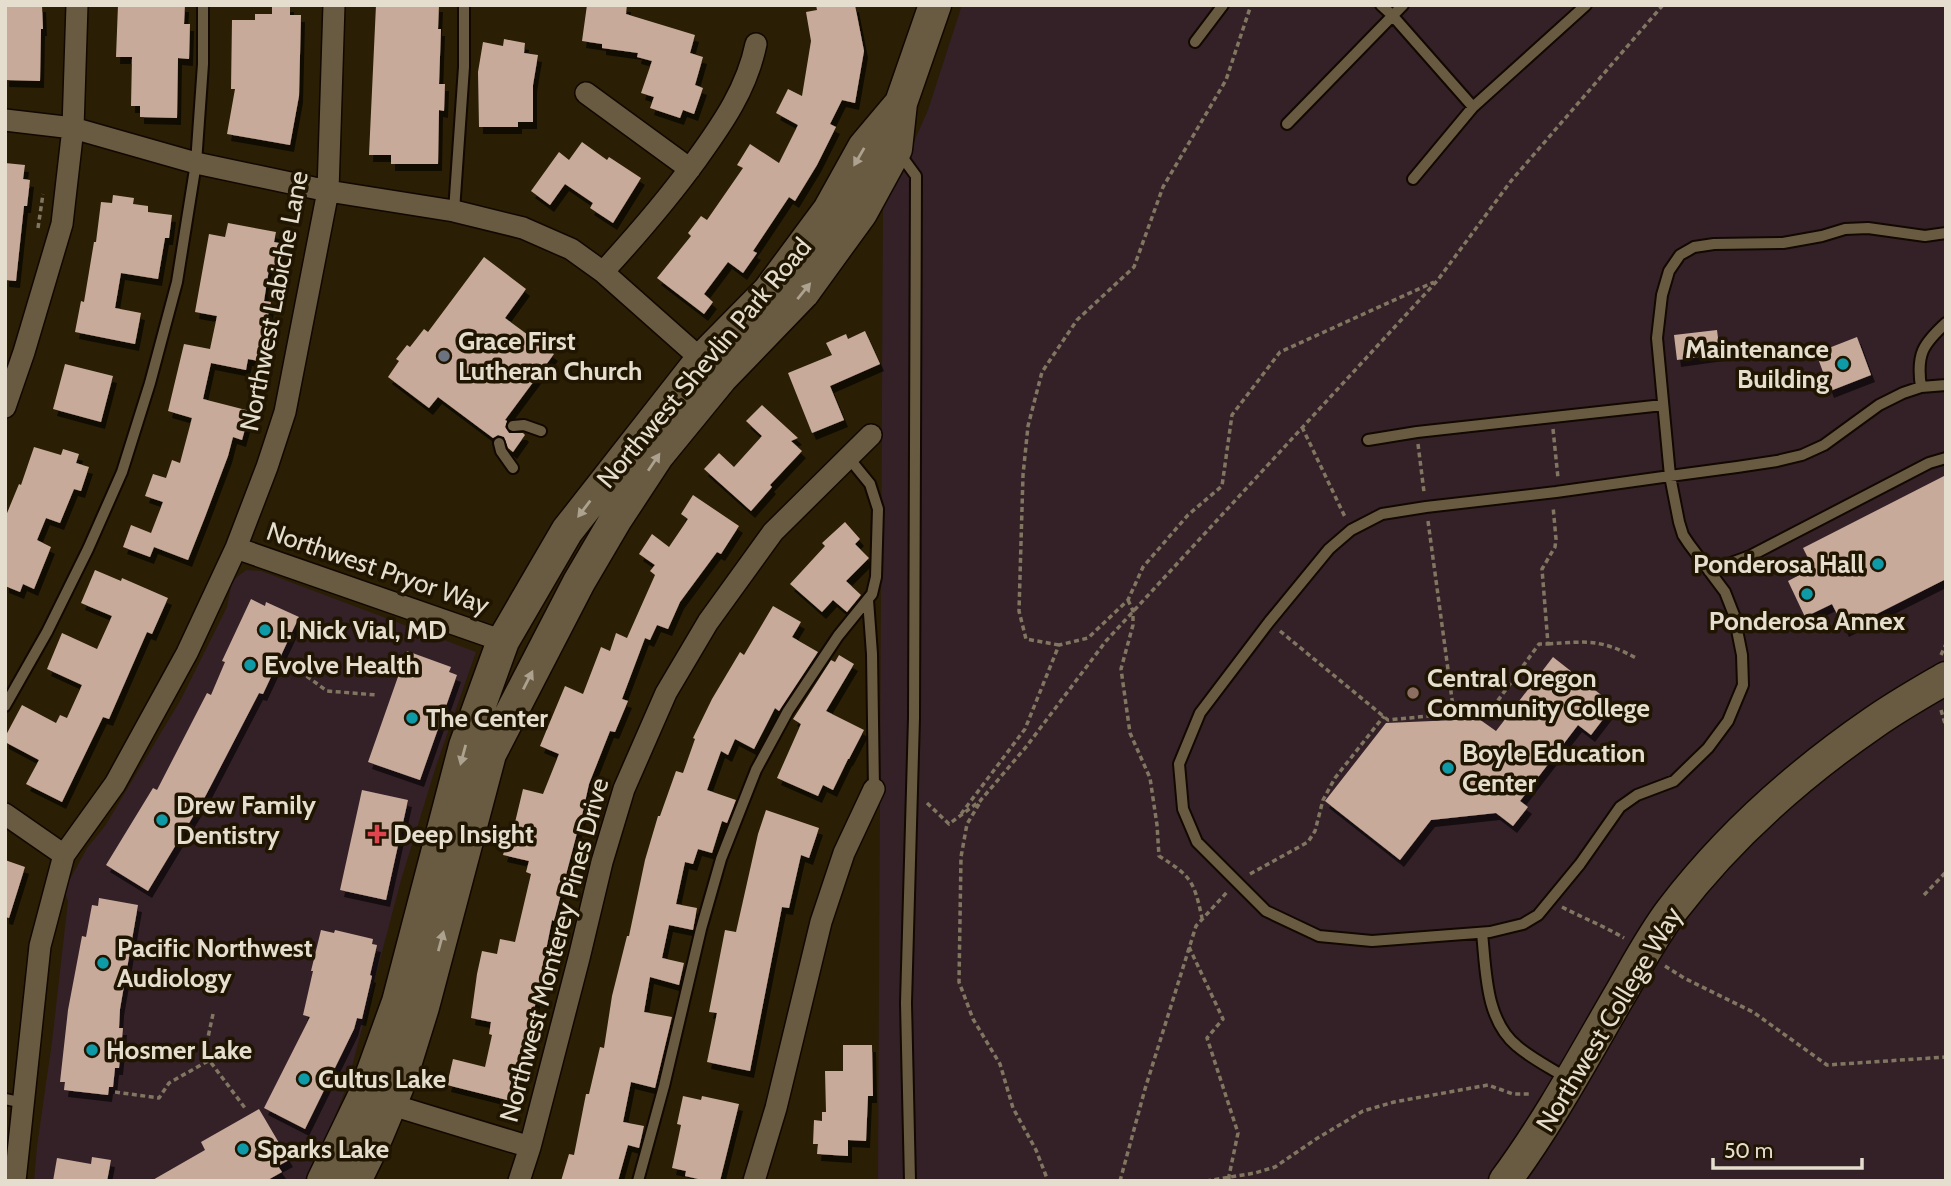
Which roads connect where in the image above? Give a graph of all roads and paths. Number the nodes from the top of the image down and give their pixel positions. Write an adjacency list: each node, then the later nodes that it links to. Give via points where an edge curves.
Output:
1 (77, 5): 20 (street)
2 (203, 5): 22 (lane, via 204,64)
3 (334, 5): 26 (street, Northwest Labiche Lane)
4 (464, 5): 27 (lane)
5 (935, 5): 16 (main road, Northwest Shevlin Park Road)
6 (1223, 5): 13 (lane)
7 (1251, 5): 61 (path, via 1226,80 1163,187 1134,267 1077,320 1042,372 1028,426 1023,475 1019,611 1026,639)
8 (1381, 5): 12 (lane)
9 (1403, 5): 12 (lane)
10 (1586, 5): 17 (lane)
11 (1663, 5): 31 (path, via 1511,181)
12 (1392, 15): 17 (lane); 19 (lane)
13 (1195, 42)
14 (756, 44): 23 (street, via 736,101)
15 (586, 93): 23 (street)
16 (901, 103): 21 (main road, Northwest Shevlin Park Road); 33 (main road, Northwest Shevlin Park Road, one-way to 33, via 864,148 829,210)
17 (1473, 107): 24 (lane)
18 (5, 120): 20 (street)
19 (1287, 124)
20 (73, 128): 22 (street); 37 (street, via 62,224)
21 (896, 149): 33 (main road, Northwest Shevlin Park Road, one-way to 21, via 803,293 861,213); 71 (lane, via 916,176)
22 (195, 163): 26 (street); 66 (lane, via 177,282 122,472 76,572)
23 (690, 169): 30 (street)
24 (1413, 179)
25 (44, 190): 29 (path)
26 (328, 191): 27 (street); 53 (street, Northwest Labiche Lane, via 285,412)
27 (454, 211): 30 (street, via 523,228 571,249)
28 (1946, 233): 36 (lane, via 1925,236 1845,229 1783,243 1694,247 1669,271 1662,295 1657,338)
29 (37, 238)
30 (603, 272): 33 (street)
31 (1437, 281): 40 (path); 56 (path, via 1280,352 1232,415 1222,486 1188,515 1143,567)
32 (1946, 323): 35 (lane, via 1929,338 1921,355)
33 (711, 369): 59 (main road, Northwest Shevlin Park Road, one-way to 59, via 567,531); 89 (main road, Northwest Shevlin Park Road, one-way to 33, via 400,1081 490,754 579,582)
34 (1946, 385): 35 (lane)
35 (1922, 387): 49 (lane, via 1879,405 1824,445 1802,454)
36 (1663, 405): 38 (lane); 49 (lane)
37 (5, 407)
38 (1551, 417): 42 (lane); 50 (path)
39 (513, 426): 41 (lane)
40 (1302, 427): 52 (path); 57 (path)
41 (541, 432)
42 (1417, 432): 44 (lane); 51 (path)
43 (871, 435): 46 (street, Northwest Monterey Pines Drive)
44 (1368, 440)
45 (499, 443): 48 (lane)
46 (848, 457): 55 (lane, via 870,484 877,509 876,577); 92 (street, Northwest Monterey Pines Drive, via 773,533 708,622 666,693 624,789 602,862)
47 (1946, 458): 54 (lane, via 1750,556)
48 (513, 468)
49 (1670, 476): 50 (lane); 54 (lane, via 1684,535)
50 (1556, 492): 51 (lane); 60 (path, via 1555,547 1542,569)
51 (1426, 507): 52 (lane, via 1381,514); 67 (path)
52 (1351, 530): 58 (lane, via 1329,549)
53 (236, 548): 59 (street, Northwest Pryor Way); 75 (street, Northwest Labiche Lane, via 187,653 121,772)
54 (1709, 571): 79 (lane, via 1725,592 1742,655 1743,685 1728,721 1674,781 1620,807)
55 (868, 600): 70 (lane); 98 (lane, via 788,711 756,770 721,859)
56 (1128, 600): 57 (path); 61 (path, via 1087,638)
57 (1133, 611): 72 (path); 80 (path, via 1121,669 1130,733 1150,778 1159,856 1181,870 1195,889)
58 (1269, 622): 68 (path); 77 (lane, via 1200,713 1179,764 1183,809 1197,842)
59 (503, 641): 89 (main road, Northwest Shevlin Park Road, one-way to 89, via 465,746)
60 (1548, 644): 62 (path, via 1589,641); 67 (path, via 1539,644 1491,710)
61 (1059, 645): 74 (path, via 1025,729)
62 (1638, 659)
63 (286, 661): 65 (path, via 327,691)
64 (1943, 692): 69 (path); 83 (main road, Northwest College Way, via 1874,722 1775,801 1712,862)
65 (377, 695)
66 (5, 706)
67 (1454, 714): 68 (path, via 1388,720)
68 (1384, 716): 77 (path, via 1335,778 1308,842)
69 (1946, 727)
70 (874, 789): 99 (street, via 844,853 821,922)
71 (913, 790): 74 (path, via 949,824); 100 (lane, via 906,1003)
72 (980, 801): 74 (path); 101 (path, via 967,824 961,857 959,982 973,1019 1000,1064 1013,1108)
73 (5, 814): 75 (street)
74 (957, 818)
75 (64, 855): 90 (street, Northwest Labiche Lane, via 40,946)
76 (1946, 872): 78 (path)
77 (1236, 882): 80 (path); 81 (lane, via 1266,911 1319,936 1372,941)
78 (1924, 895)
79 (1550, 900): 81 (lane, via 1523,924); 83 (path)
80 (1202, 918): 82 (path)
81 (1482, 933): 87 (lane, via 1489,993 1498,1023)
82 (1189, 947): 93 (path, via 1223,1019 1207,1038 1238,1133); 102 (path)
83 (1644, 952): 85 (path, via 1753,1012 1827,1065); 87 (main road, Northwest College Way)
84 (213, 1014): 86 (path)
85 (1946, 1057)
86 (208, 1061): 88 (path, via 169,1083 159,1098); 91 (path)
87 (1564, 1090): 93 (path, via 1513,1094 1488,1085 1394,1102 1363,1111 1275,1167); 104 (main road, Northwest College Way)
88 (116, 1092)
89 (377, 1100): 92 (street); 95 (main road, Northwest Shevlin Park Road); 96 (main road, Northwest Shevlin Park Road)
90 (15, 1101): 94 (street, Northwest Labiche Lane)
91 (245, 1108)
92 (530, 1147): 97 (street, Northwest Monterey Pines Drive)
93 (1229, 1178): 103 (path)
94 (15, 1181)
95 (323, 1181)
96 (355, 1181)
97 (519, 1181)
98 (638, 1181)
99 (754, 1181)
100 (910, 1181)
101 (1048, 1181)
102 (1120, 1181)
103 (1206, 1181)
104 (1505, 1181)

